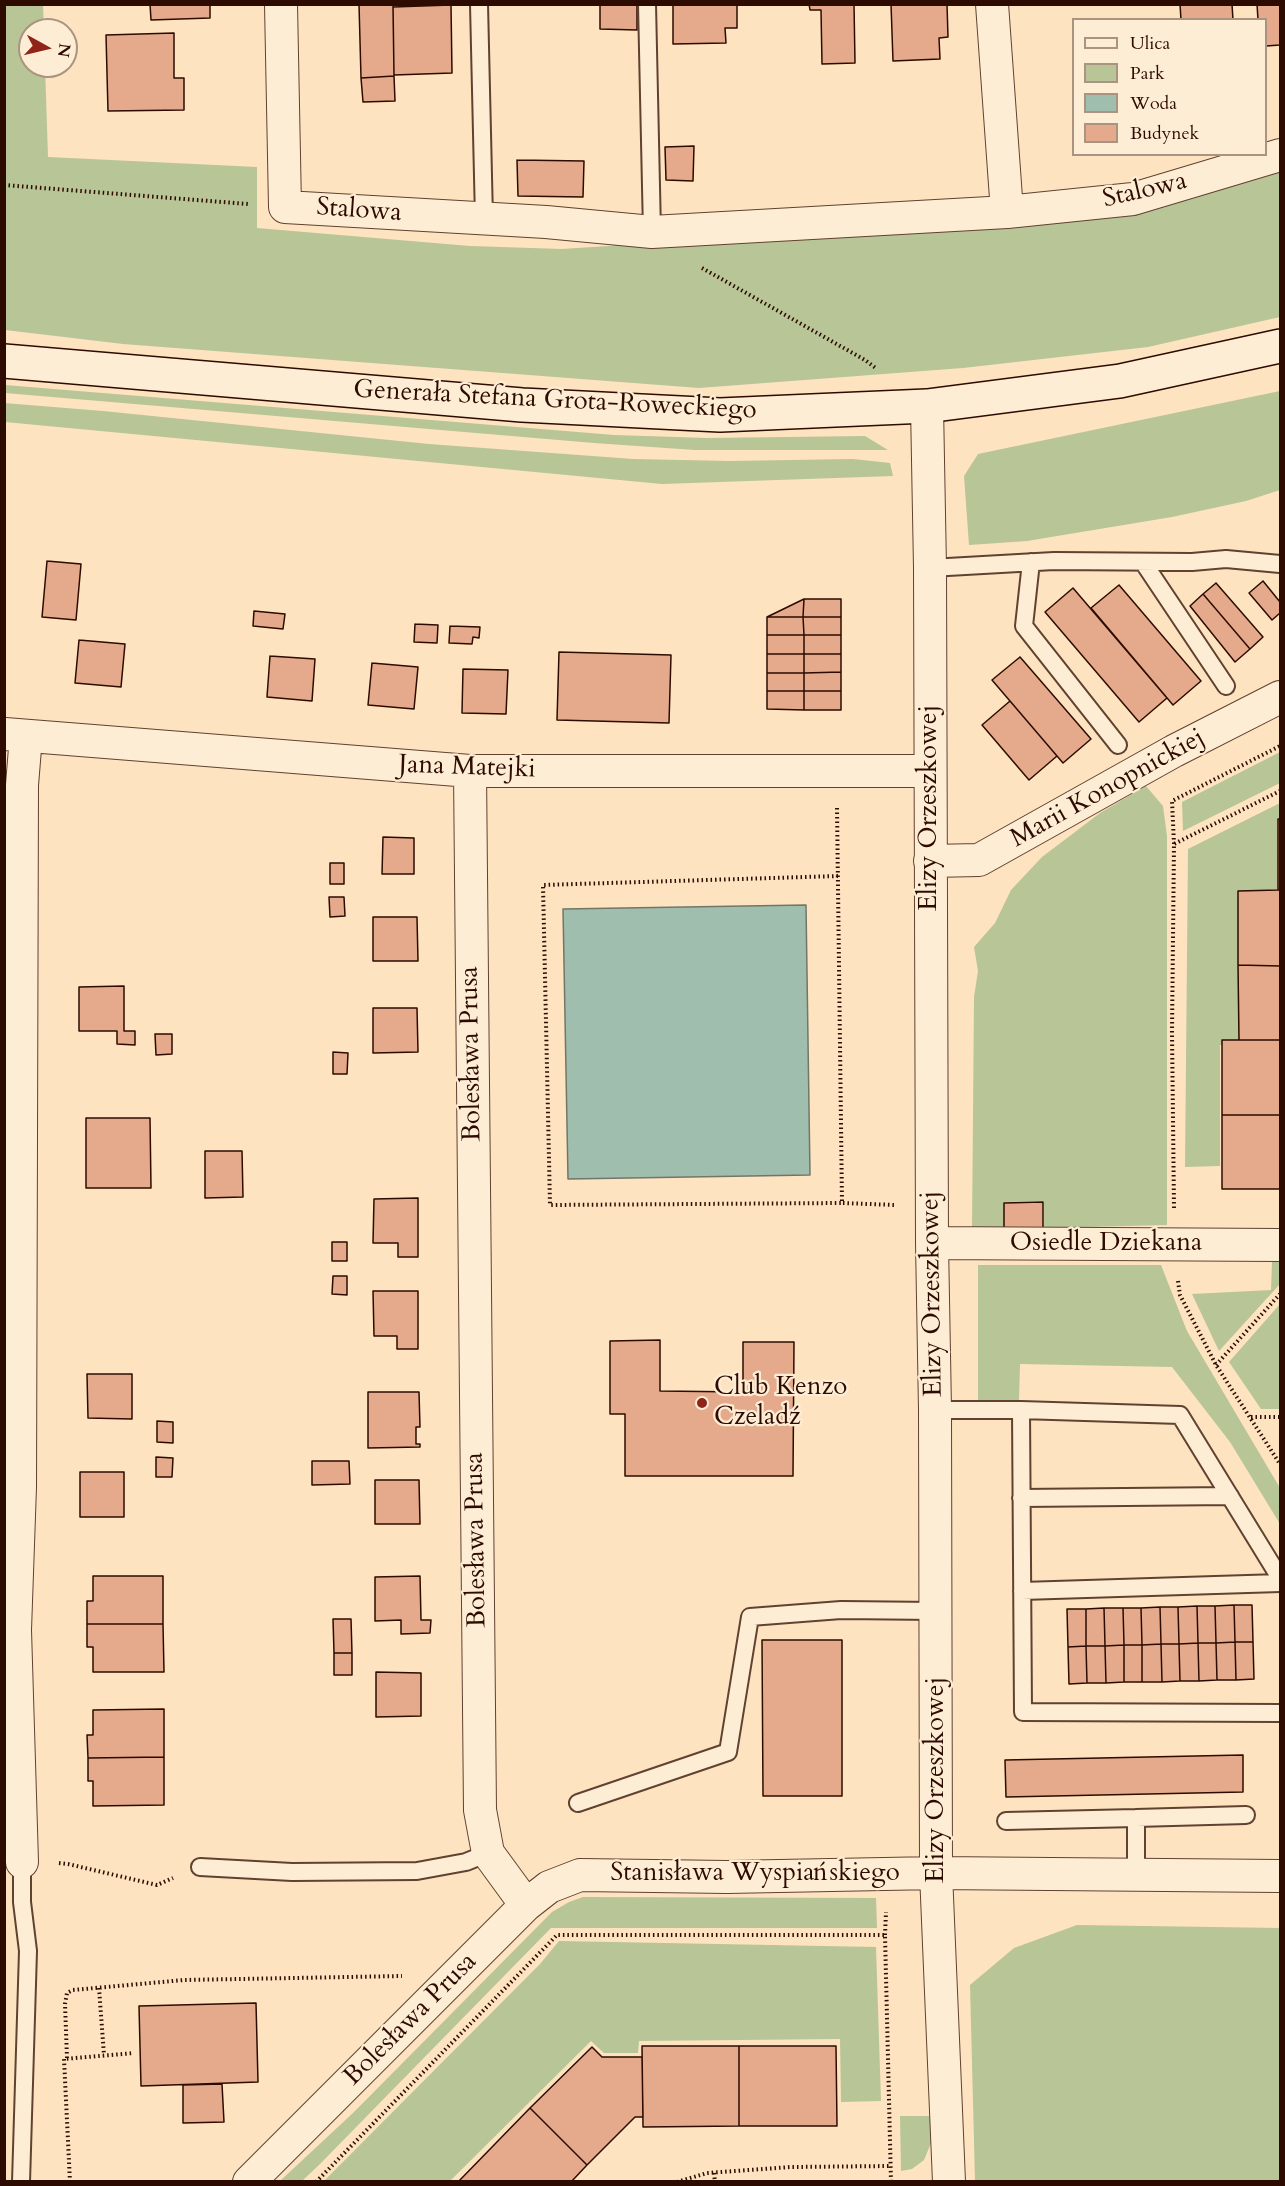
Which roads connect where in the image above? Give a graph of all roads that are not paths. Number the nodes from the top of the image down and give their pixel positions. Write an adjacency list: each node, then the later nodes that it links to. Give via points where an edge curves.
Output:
1 (281, 4): 7 (street, Stalowa, via 285,207)
2 (479, 4): 7 (lane)
3 (647, 4): 8 (lane)
4 (992, 4): 6 (street)
5 (1281, 155): 6 (street, Stalowa, via 1133,199)
6 (1007, 212): 8 (street, Stalowa)
7 (484, 219): 8 (street, Stalowa)
8 (644, 231)
9 (1281, 346): 11 (street, Generała Stefana Grota-Roweckiego, via 1120,381)
10 (4, 361): 11 (street, Generała Stefana Grota-Roweckiego, via 522,405 720,415)
11 (927, 406): 15 (street, Elizy Orzeszkowej)
12 (1031, 562): 13 (lane); 15 (lane); 19 (lane, via 1024,626)
13 (1143, 562): 14 (lane, via 1226,559); 16 (lane)
14 (1281, 564)
15 (930, 567): 21 (street, Elizy Orzeszkowej)
16 (1226, 686)
17 (1281, 697): 22 (street, Marii Konopnickiej, via 1174,751 979,860)
18 (15, 735): 20 (street, Jana Matejki); 33 (street, via 22,785 20,1487)
19 (1118, 746)
20 (470, 771): 21 (street, Jana Matejki); 39 (street, Bolesława Prusa, via 480,1810)
21 (930, 771): 22 (street, Elizy Orzeszkowej)
22 (930, 861): 23 (street, Elizy Orzeszkowej)
23 (932, 1243): 24 (street, Osiedle Dziekana); 25 (street, Elizy Orzeszkowej)
24 (1281, 1245)
25 (935, 1410): 26 (lane); 32 (street, Elizy Orzeszkowej)
26 (1021, 1410): 27 (lane, via 1180,1415); 28 (lane)
27 (1230, 1496): 28 (lane); 29 (lane)
28 (1021, 1498): 31 (lane)
29 (1281, 1578)
30 (1281, 1583): 31 (lane)
31 (1022, 1591): 34 (lane, via 1023,1712)
32 (936, 1611): 35 (lane, via 841,1610 750,1617 728,1752); 42 (street, Elizy Orzeszkowej)
33 (10, 1630): 40 (street)
34 (1281, 1713)
35 (578, 1803)
36 (1246, 1815): 37 (lane)
37 (1136, 1818): 38 (lane); 43 (lane)
38 (1006, 1821)
39 (488, 1853): 41 (lane, via 466,1862 417,1871 292,1872); 45 (street, Bolesława Prusa)
40 (22, 1862): 46 (lane, via 28,1950)
41 (200, 1867)
42 (936, 1873): 43 (street, Stanisława Wyspiańskiego); 45 (street, Stanisława Wyspiańskiego, via 580,1875 549,1887); 48 (street, Elizy Orzeszkowej)
43 (1136, 1875): 44 (street, Stanisława Wyspiańskiego)
44 (1281, 1876)
45 (526, 1905): 47 (street, Bolesława Prusa)
46 (21, 2181)
47 (249, 2181)
48 (949, 2181)

